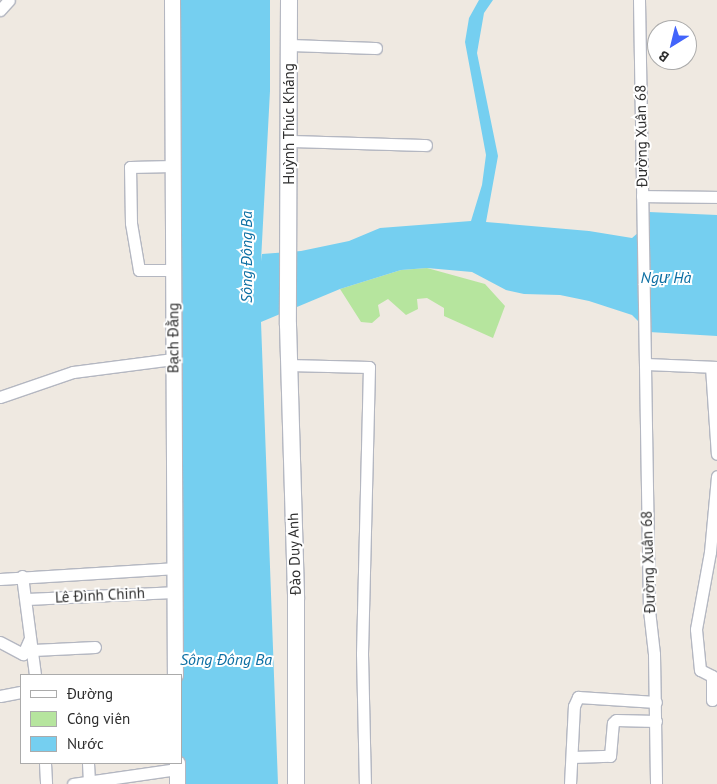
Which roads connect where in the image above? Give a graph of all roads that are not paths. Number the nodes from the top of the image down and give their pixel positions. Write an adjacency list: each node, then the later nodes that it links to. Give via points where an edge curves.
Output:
1 (172, 0): 8 (street, Bạch Đằng)
2 (289, 0): 4 (main road, Huỳnh Thúc Kháng)
3 (639, 0): 9 (street, Đường Xuân 68)
4 (289, 45): 5 (street); 6 (main road, Huỳnh Thúc Kháng)
5 (376, 48)
6 (289, 140): 7 (street); 12 (main road, Huỳnh Thúc Kháng)
7 (426, 145)
8 (173, 166): 11 (street, Bạch Đằng); 11 (street, via 130,167 131,223 139,270)
9 (642, 196): 10 (street); 14 (street, Đường Xuân 68)
10 (717, 196)
11 (173, 270): 13 (street, Bạch Đằng)
12 (288, 325): 15 (main road, Đào Duy Anh)
13 (173, 359): 17 (street, via 72,372); 20 (street, Bạch Đằng)
14 (646, 364): 16 (street); 34 (street, Đường Xuân 68, via 648,610)
15 (288, 365): 44 (main road, Đào Duy Anh, via 296,599); 45 (street, via 369,367 362,654)
16 (714, 367): 18 (street)
17 (0, 397)
18 (717, 454)
19 (717, 476): 33 (street, via 710,552 696,629 700,670 712,676)
20 (173, 568): 21 (street); 23 (street, Bạch Đằng)
21 (22, 576): 22 (street); 24 (street)
22 (0, 579)
23 (173, 592): 24 (street, Lê Đình Chinh); 30 (street, Bạch Đằng)
24 (27, 599): 25 (street)
25 (30, 638): 26 (street, via 22,654); 28 (street)
26 (0, 642)
27 (95, 646): 28 (street)
28 (33, 650): 29 (street)
29 (35, 674)
30 (175, 674)
31 (20, 692): 32 (street)
32 (0, 696)
33 (712, 700)
34 (656, 702): 35 (street, Đường Xuân 68); 36 (street, via 580,696 574,706)
35 (656, 721): 36 (street, via 616,720 610,756); 47 (street, Đường Xuân 68)
36 (572, 757): 46 (street)
37 (45, 764): 41 (street)
38 (88, 764): 40 (street)
39 (177, 766): 40 (street); 43 (street)
40 (89, 783): 42 (street)
41 (46, 784)
42 (73, 784)
43 (178, 784)
44 (296, 784)
45 (366, 784)
46 (570, 784)
47 (656, 784)

